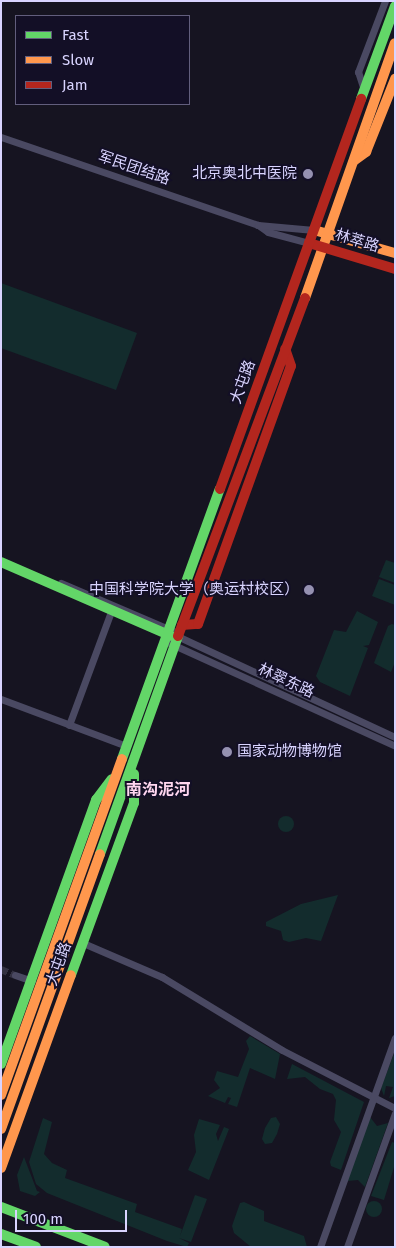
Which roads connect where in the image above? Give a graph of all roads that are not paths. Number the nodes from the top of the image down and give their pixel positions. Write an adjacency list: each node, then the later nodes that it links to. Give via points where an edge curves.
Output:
1 (385, 1): 5 (street, via 358,72)
2 (395, 6): 5 (main road, 大屯路)
3 (395, 43): 7 (main road, 大屯路)
4 (394, 86): 7 (main road, via 366,152)
5 (364, 91): 9 (main road, 大屯路)
6 (1, 138): 8 (street, 军民团结路)
7 (355, 160): 10 (main road, 大屯路)
8 (258, 225): 9 (street, 军民团结路); 12 (street, 军民团结路, via 268,232)
9 (314, 230): 10 (main road, 林萃路); 12 (main road, 大屯路)
10 (328, 233): 11 (main road, 林萃路); 13 (main road, 大屯路)
11 (353, 240): 14 (main road, 林萃路); 15 (main road)
12 (309, 242): 13 (main road, 林萃路); 21 (main road, 大屯路)
13 (324, 246): 15 (main road, 林萃路); 22 (main road, 大屯路)
14 (395, 253)
15 (348, 254): 16 (main road, 林萃路)
16 (395, 269)
17 (1, 558): 21 (street)
18 (1, 562): 20 (main road)
19 (1, 566): 20 (street)
20 (111, 611): 21 (main road); 24 (street)
21 (168, 635): 22 (main road); 26 (main road, 大屯路)
22 (179, 637): 25 (street, 林翠东路); 27 (street, 林翠东路); 29 (main road, 大屯路)
23 (1, 699): 24 (street)
24 (69, 725): 26 (street)
25 (395, 737)
26 (127, 746): 28 (main road, 大屯路)
27 (395, 746)
28 (120, 768): 32 (main road, 大屯路, via 96,800); 35 (main road, 大屯路)
29 (133, 768): 30 (main road, 大屯路, via 134,803); 39 (main road, 大屯路)
30 (83, 943): 36 (street, via 162,977 260,1038); 40 (main road, 大屯路)
31 (15, 974): 32 (street)
32 (32, 981): 34 (main road, 大屯路)
33 (395, 1038): 36 (street)
34 (1, 1064)
35 (1, 1095)
36 (373, 1097): 37 (street); 45 (street)
37 (395, 1108)
38 (395, 1113): 46 (street)
39 (1, 1129)
40 (1, 1168)
41 (1, 1207): 44 (main road)
42 (1, 1234): 43 (main road)
43 (36, 1247)
44 (105, 1247)
45 (320, 1247)
46 (347, 1247)

